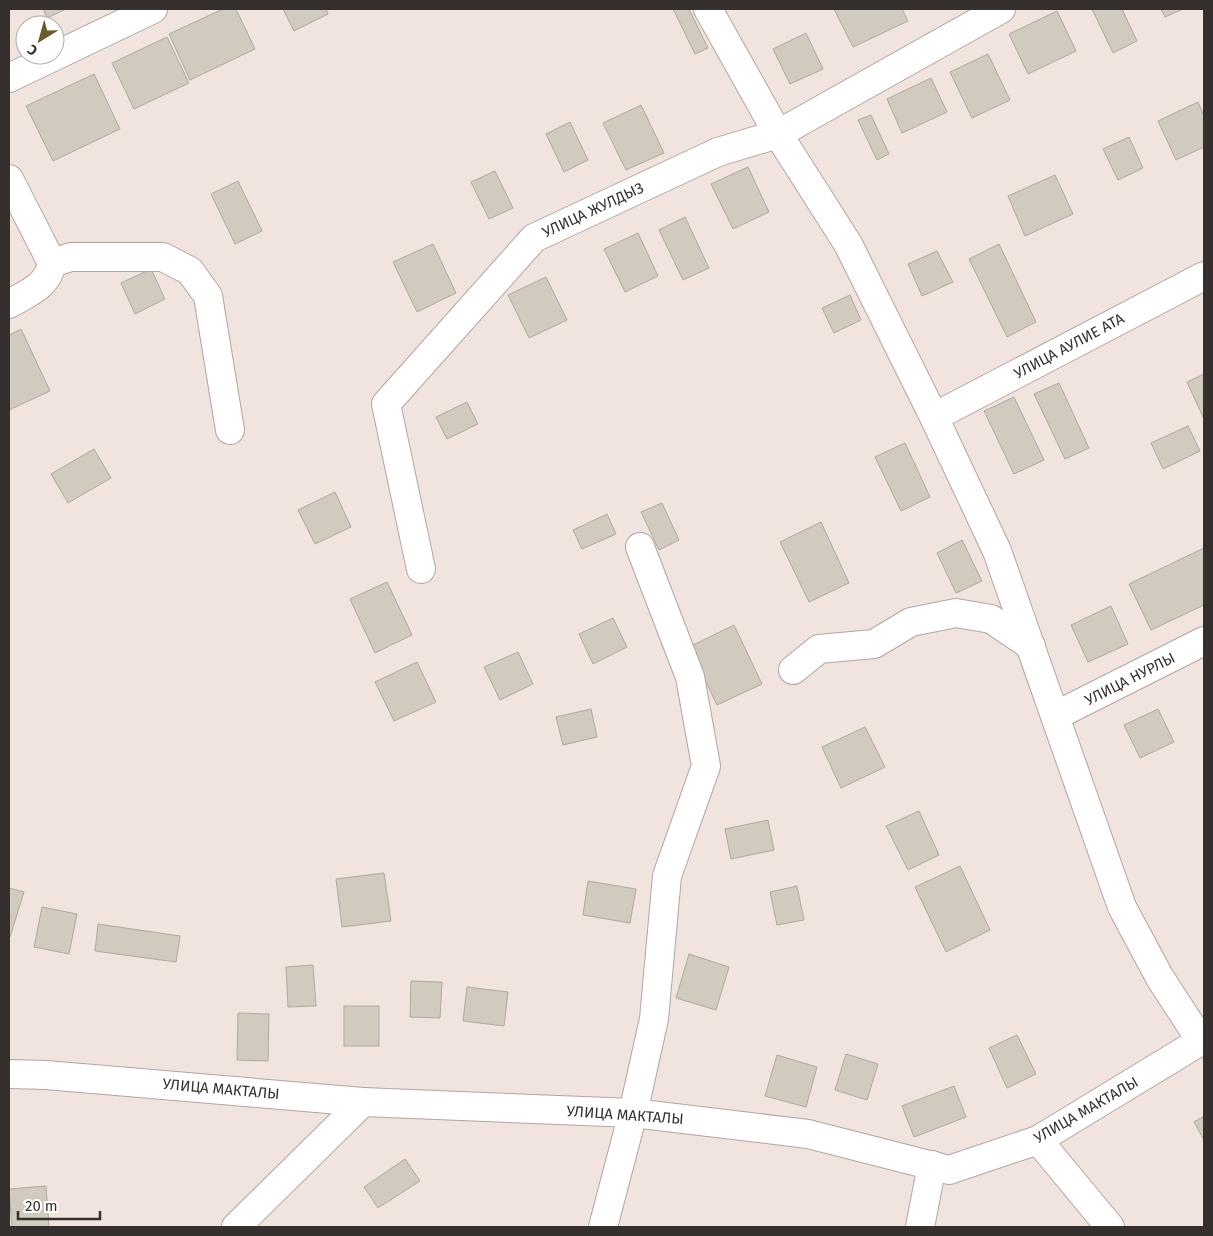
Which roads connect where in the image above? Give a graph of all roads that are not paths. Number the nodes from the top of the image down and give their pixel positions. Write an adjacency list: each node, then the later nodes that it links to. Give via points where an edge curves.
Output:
1 (153, 9): 4 (street)
2 (708, 9): 5 (street)
3 (1001, 9): 5 (street, УЛИЦА ЖУЛДЫЗ)
4 (9, 78)
5 (778, 134): 10 (street, via 848,244); 13 (street, УЛИЦА ЖУЛДЫЗ, via 718,152 534,238 386,404)
6 (9, 179): 7 (street)
7 (52, 263): 9 (street, via 50,275 43,284); 11 (street, via 71,257 163,257 190,271 208,296)
8 (1204, 276): 10 (street, УЛИЦА АУЛИЕ АТА)
9 (9, 304)
10 (934, 417): 15 (street, via 997,551)
11 (230, 430)
12 (640, 547): 21 (street, via 690,677 706,766 667,876 654,1020)
13 (421, 569)
14 (1204, 641): 17 (street, УЛИЦА НУРЛЫ)
15 (1031, 646): 16 (street, via 991,619 956,614 911,622 874,644 819,649); 17 (street)
16 (793, 670)
17 (1056, 716): 18 (street, via 1122,907 1160,978)
18 (1202, 1040): 22 (street, УЛИЦА МАКТАЛЫ)
19 (9, 1074): 20 (street, УЛИЦА МАКТАЛЫ)
20 (363, 1102): 21 (street, УЛИЦА МАКТАЛЫ); 24 (street)
21 (633, 1113): 23 (street, УЛИЦА МАКТАЛЫ, via 808,1134); 25 (street)
22 (1038, 1140): 23 (street, УЛИЦА МАКТАЛЫ, via 950,1170); 27 (street)
23 (932, 1165): 26 (street)
24 (236, 1227)
25 (603, 1227)
26 (920, 1227)
27 (1110, 1227)

